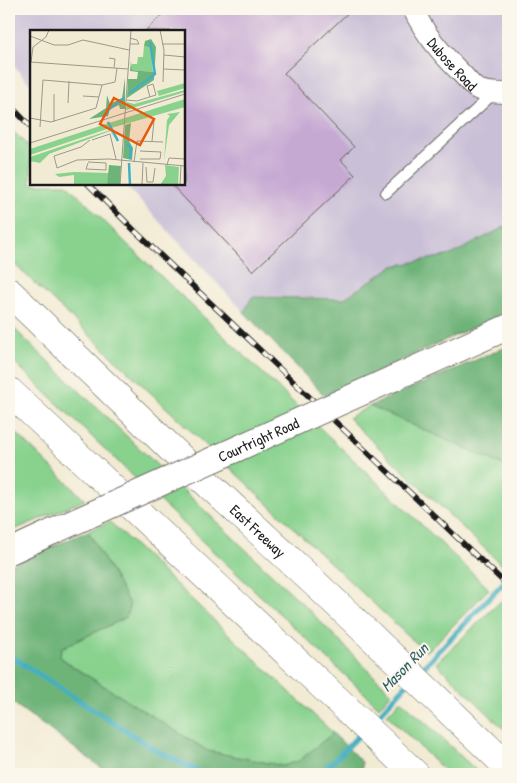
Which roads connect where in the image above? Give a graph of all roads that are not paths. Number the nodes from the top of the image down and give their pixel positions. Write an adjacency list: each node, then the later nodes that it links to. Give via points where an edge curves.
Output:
1 (413, 9): 2 (street, Dubose Road, via 433,43 477,89)
2 (502, 93): 3 (lane)
3 (386, 193)
4 (9, 292): 9 (highway, East Freeway)
5 (508, 328): 7 (street, Courtright Road, bridge)
6 (9, 391): 8 (highway)
7 (9, 552)
8 (408, 767)
9 (508, 767)

